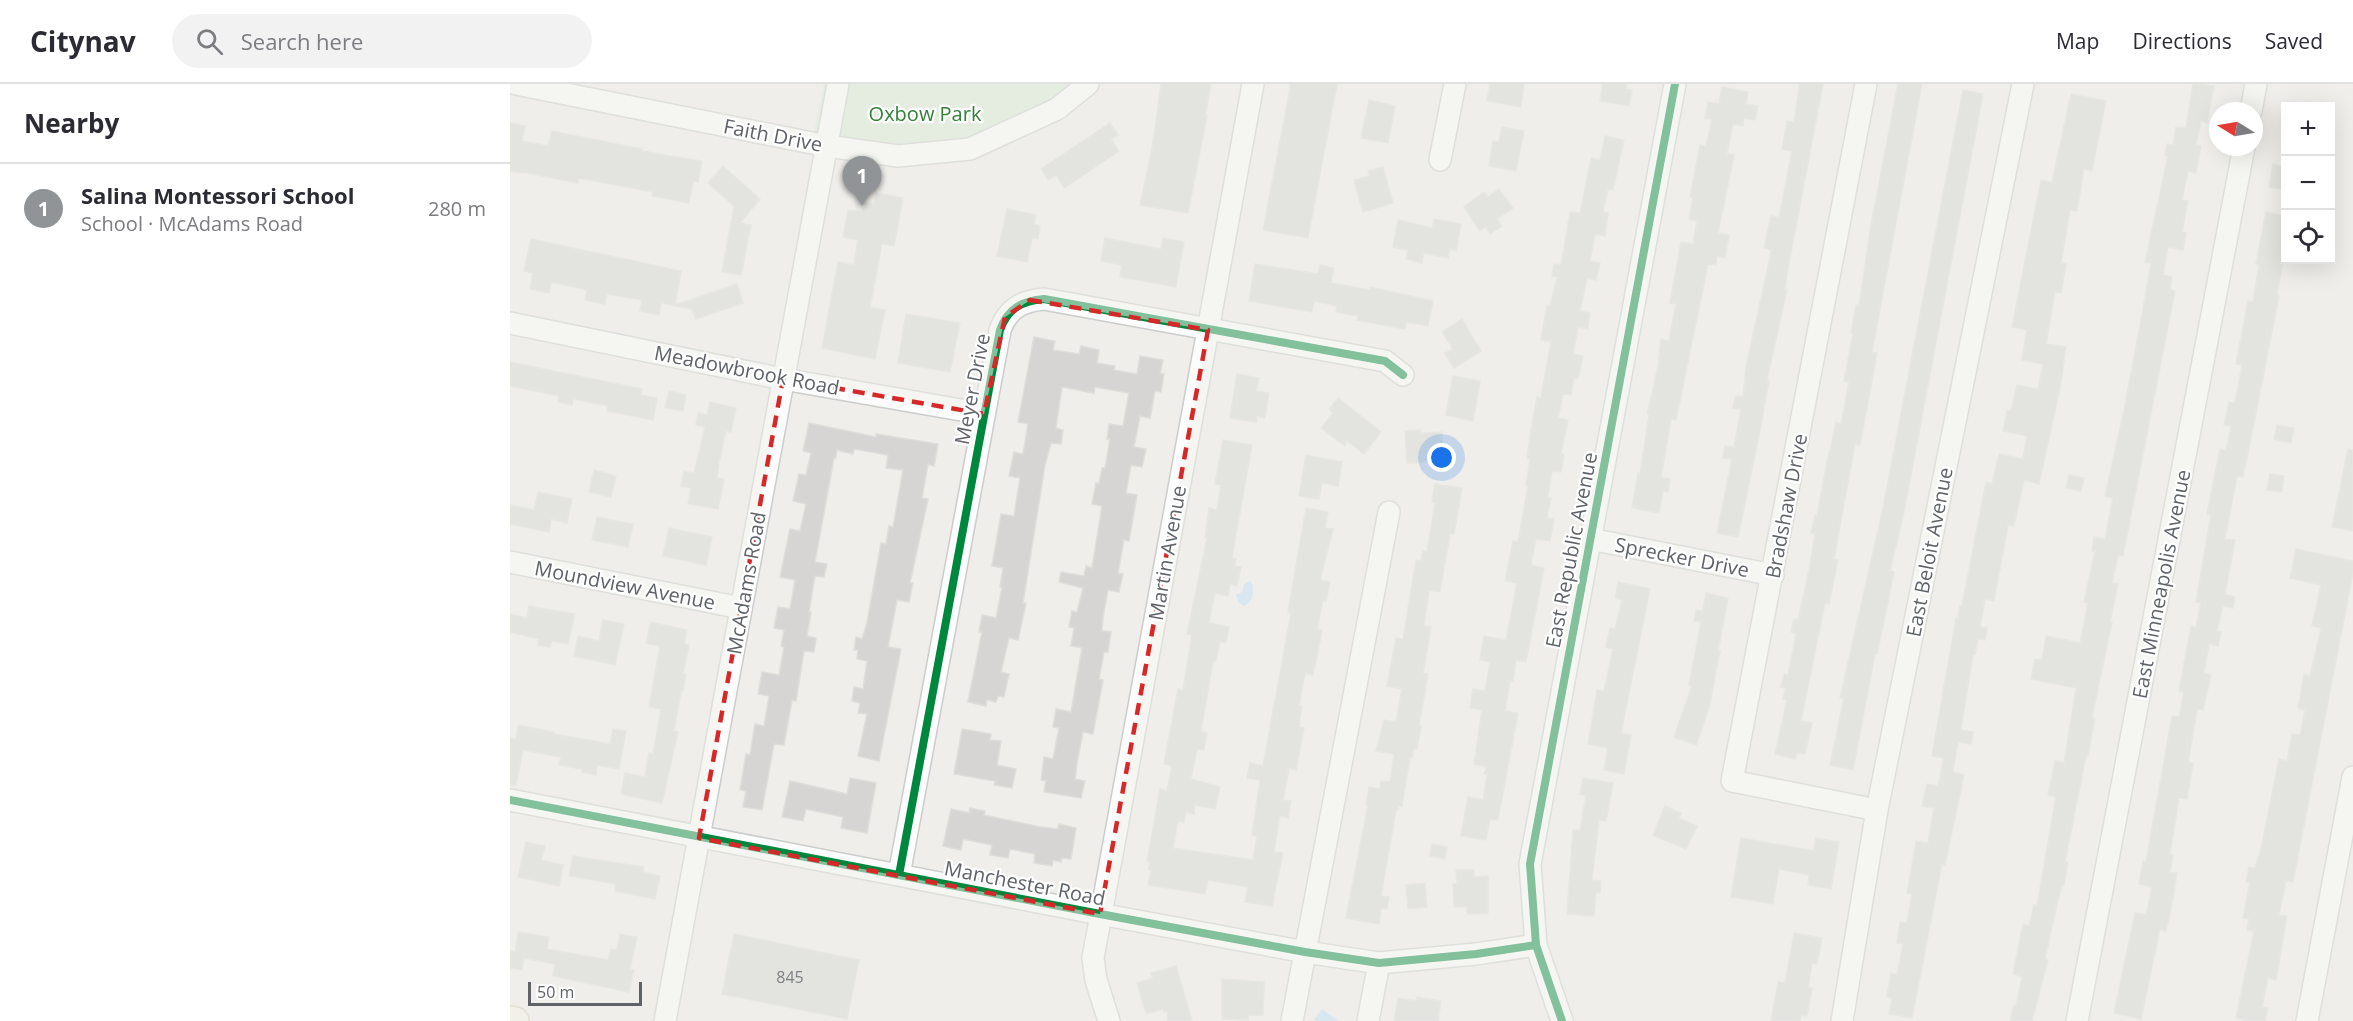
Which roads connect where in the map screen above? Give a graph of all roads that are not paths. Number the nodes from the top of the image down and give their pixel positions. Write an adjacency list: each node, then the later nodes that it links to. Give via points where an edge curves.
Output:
1 (516, 84): 11 (street, Faith Drive)
2 (838, 84): 11 (street, McAdams Road)
3 (1088, 84): 11 (street, Faith Drive, via 1057,109 970,149 898,156)
4 (1253, 84): 15 (street, Martin Avenue)
5 (1455, 84): 13 (street)
6 (1675, 84): 20 (street, East Republic Avenue)
7 (1866, 84): 22 (street, Bradshaw Drive)
8 (2023, 84): 26 (street, East Beloit Avenue)
9 (2256, 84): 10 (street)
10 (2253, 102)
11 (827, 146): 17 (street, McAdams Road)
12 (2242, 156): 41 (street, East Minneapolis Avenue)
13 (1440, 160)
14 (510, 323): 17 (street, Meadowbrook Road)
15 (1208, 330): 16 (street, Meyer Drive, via 1386,361); 18 (street, Meyer Drive, via 1044,299 1030,300 1017,305 1005,317); 29 (street, Martin Avenue)
16 (1403, 375)
17 (783, 379): 18 (street, Meadowbrook Road); 23 (street, McAdams Road)
18 (984, 414): 28 (street, Meyer Drive)
19 (1389, 512): 31 (street)
20 (1590, 539): 22 (street, Sprecker Drive); 30 (street, East Republic Avenue, via 1530,864)
21 (510, 562): 23 (street, Moundview Avenue)
22 (1773, 574): 26 (street, Bradshaw Drive, via 1732,781)
23 (741, 608): 27 (street, McAdams Road)
24 (2353, 777): 42 (street)
25 (510, 800): 27 (street, Manchester Road)
26 (1877, 810): 40 (street, East Beloit Avenue)
27 (699, 838): 28 (street, Manchester Road); 35 (street, McAdams Road)
28 (899, 875): 29 (street, Manchester Road)
29 (1100, 914): 31 (street, Manchester Road); 36 (street, Martin Avenue, via 1093,958)
30 (1536, 945): 32 (street, Manchester Road); 39 (street, East Republic Avenue)
31 (1305, 952): 32 (street, Manchester Road); 37 (street)
32 (1379, 963): 38 (street)
33 (510, 1020): 34 (main road)
34 (515, 1021)
35 (665, 1021)
36 (1109, 1021)
37 (1292, 1021)
38 (1368, 1021)
39 (1562, 1021)
40 (1842, 1021)
41 (2077, 1021)
42 (2307, 1021)

